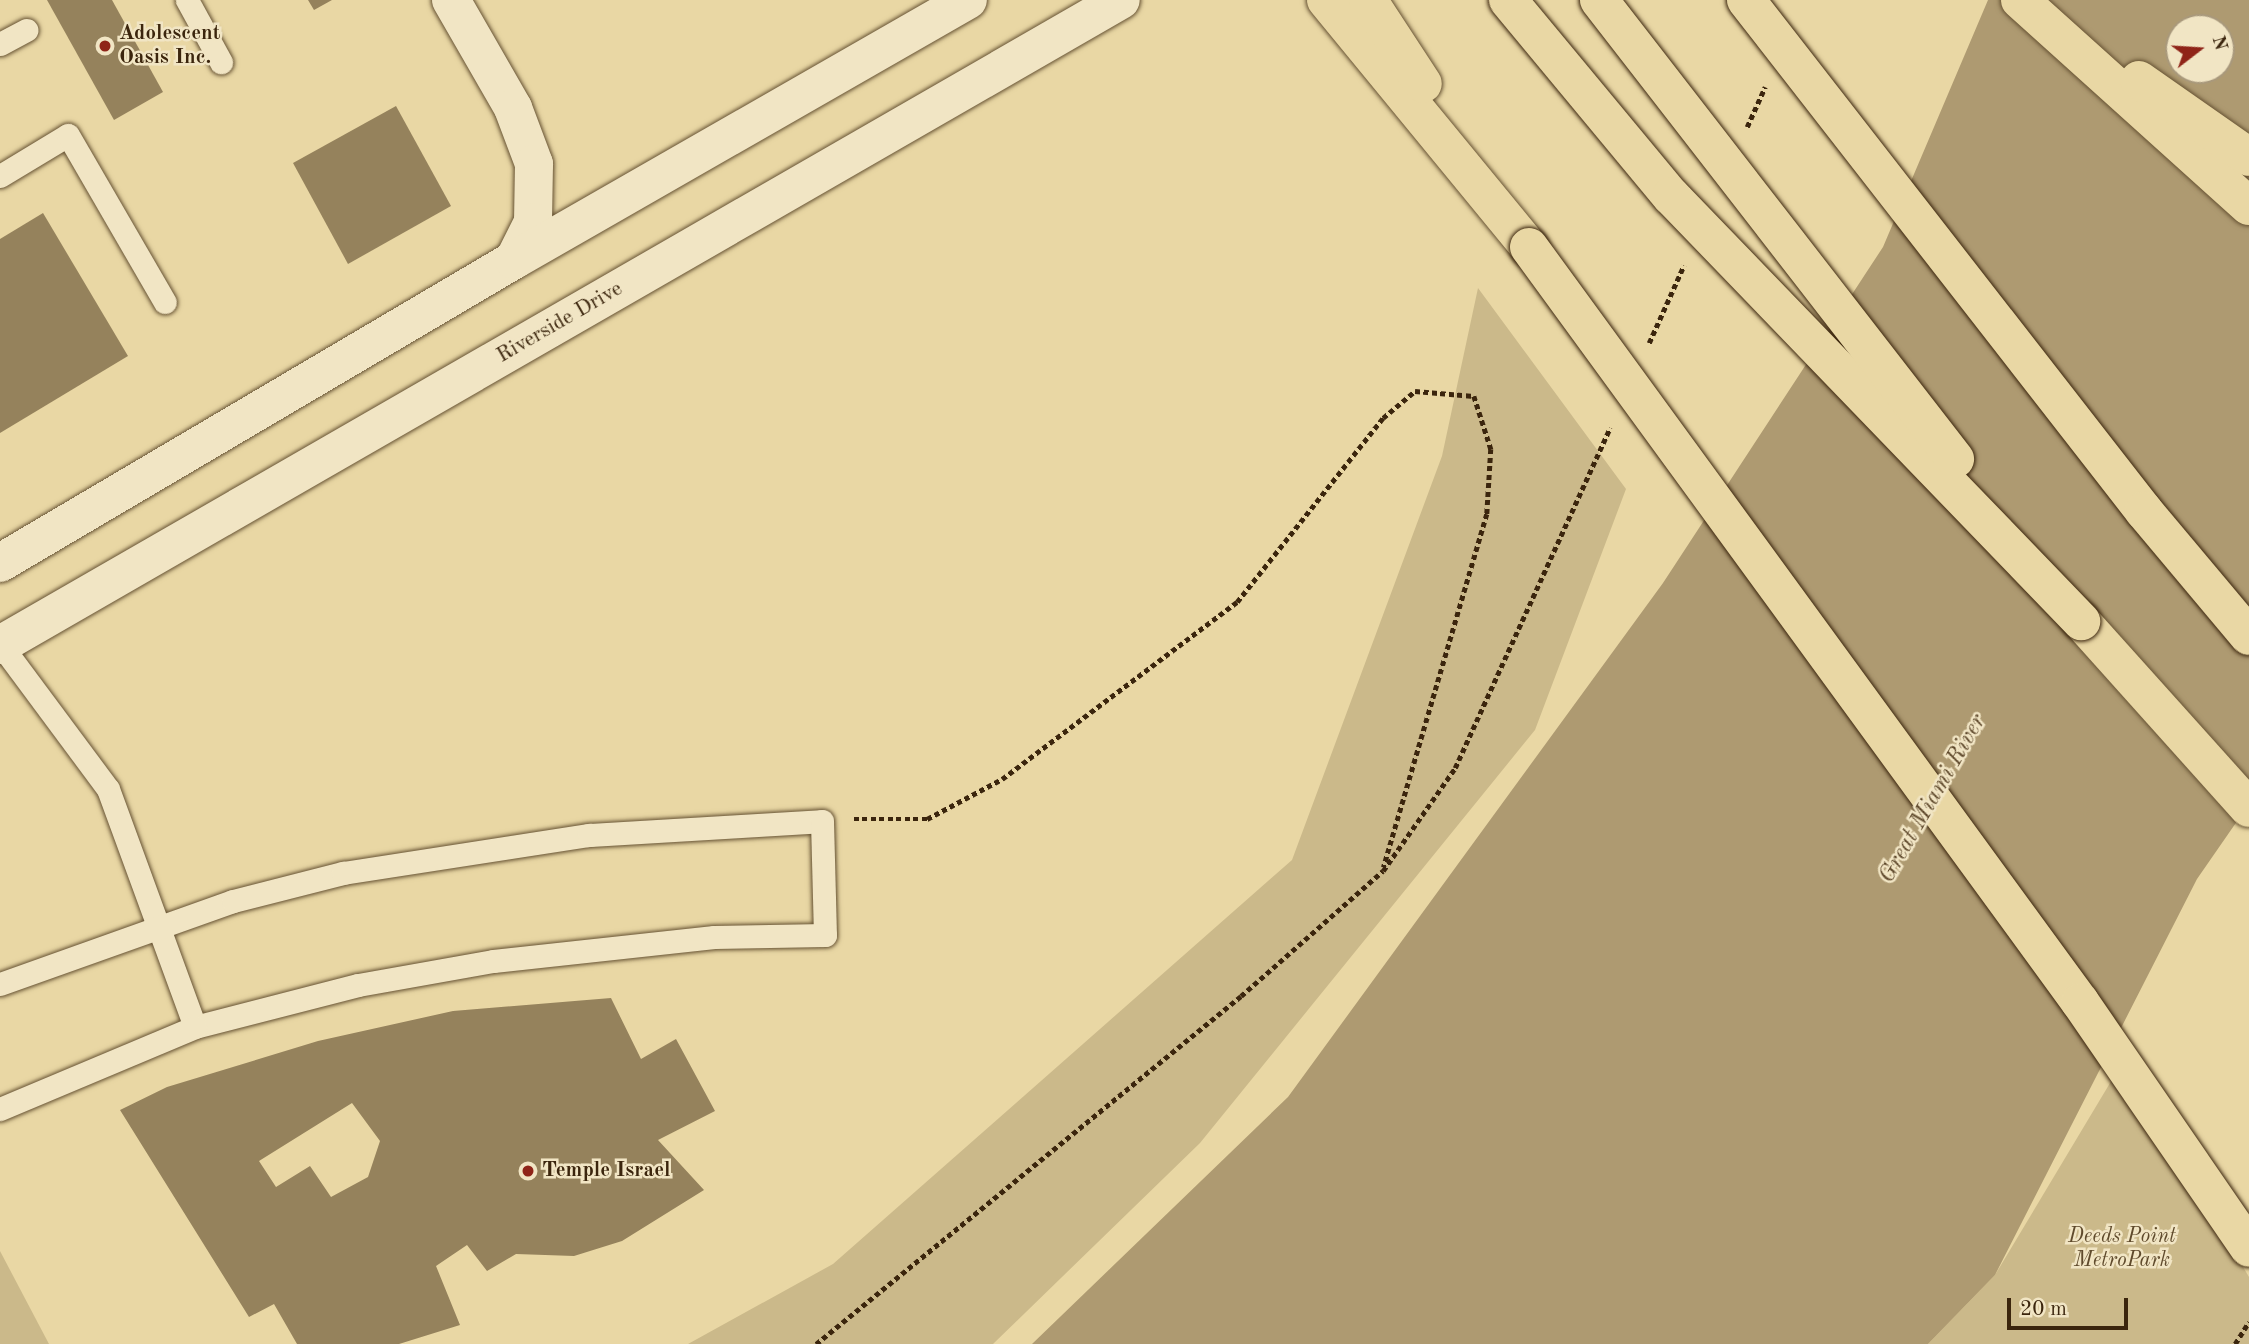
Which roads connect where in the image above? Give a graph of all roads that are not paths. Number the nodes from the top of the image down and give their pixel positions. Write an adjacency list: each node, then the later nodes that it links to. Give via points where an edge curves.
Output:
1 (187, 0): 13 (lane)
2 (451, 0): 18 (main road, via 513,108 534,164 533,222)
3 (968, 0): 18 (main road)
4 (1121, 0): 23 (main road, Riverside Drive)
5 (1326, 0): 17 (highway)
6 (1368, 0): 17 (highway)
7 (1508, 0): 21 (highway, bridge, via 1671,196)
8 (1599, 0): 21 (highway, bridge)
9 (1746, 0): 22 (highway, bridge, via 2135,500)
10 (2020, 0): 14 (highway); 16 (highway)
11 (26, 30): 12 (lane)
12 (0, 44)
13 (221, 62)
14 (2249, 157)
15 (0, 176): 19 (lane, via 68,135)
16 (2249, 206)
17 (1530, 247): 29 (highway, bridge, via 2080,1002)
18 (514, 260): 20 (main road)
19 (165, 302)
20 (0, 563)
21 (2081, 621): 24 (highway)
22 (2249, 636)
23 (0, 644): 25 (lane, via 108,789)
24 (2249, 808)
25 (159, 930): 26 (lane); 27 (lane); 27 (lane, via 233,901 342,873 433,858 610,833 822,821 825,934 714,937 494,961 358,985)
26 (0, 984)
27 (195, 1027): 28 (lane)
28 (0, 1109)
29 (2249, 1248)

